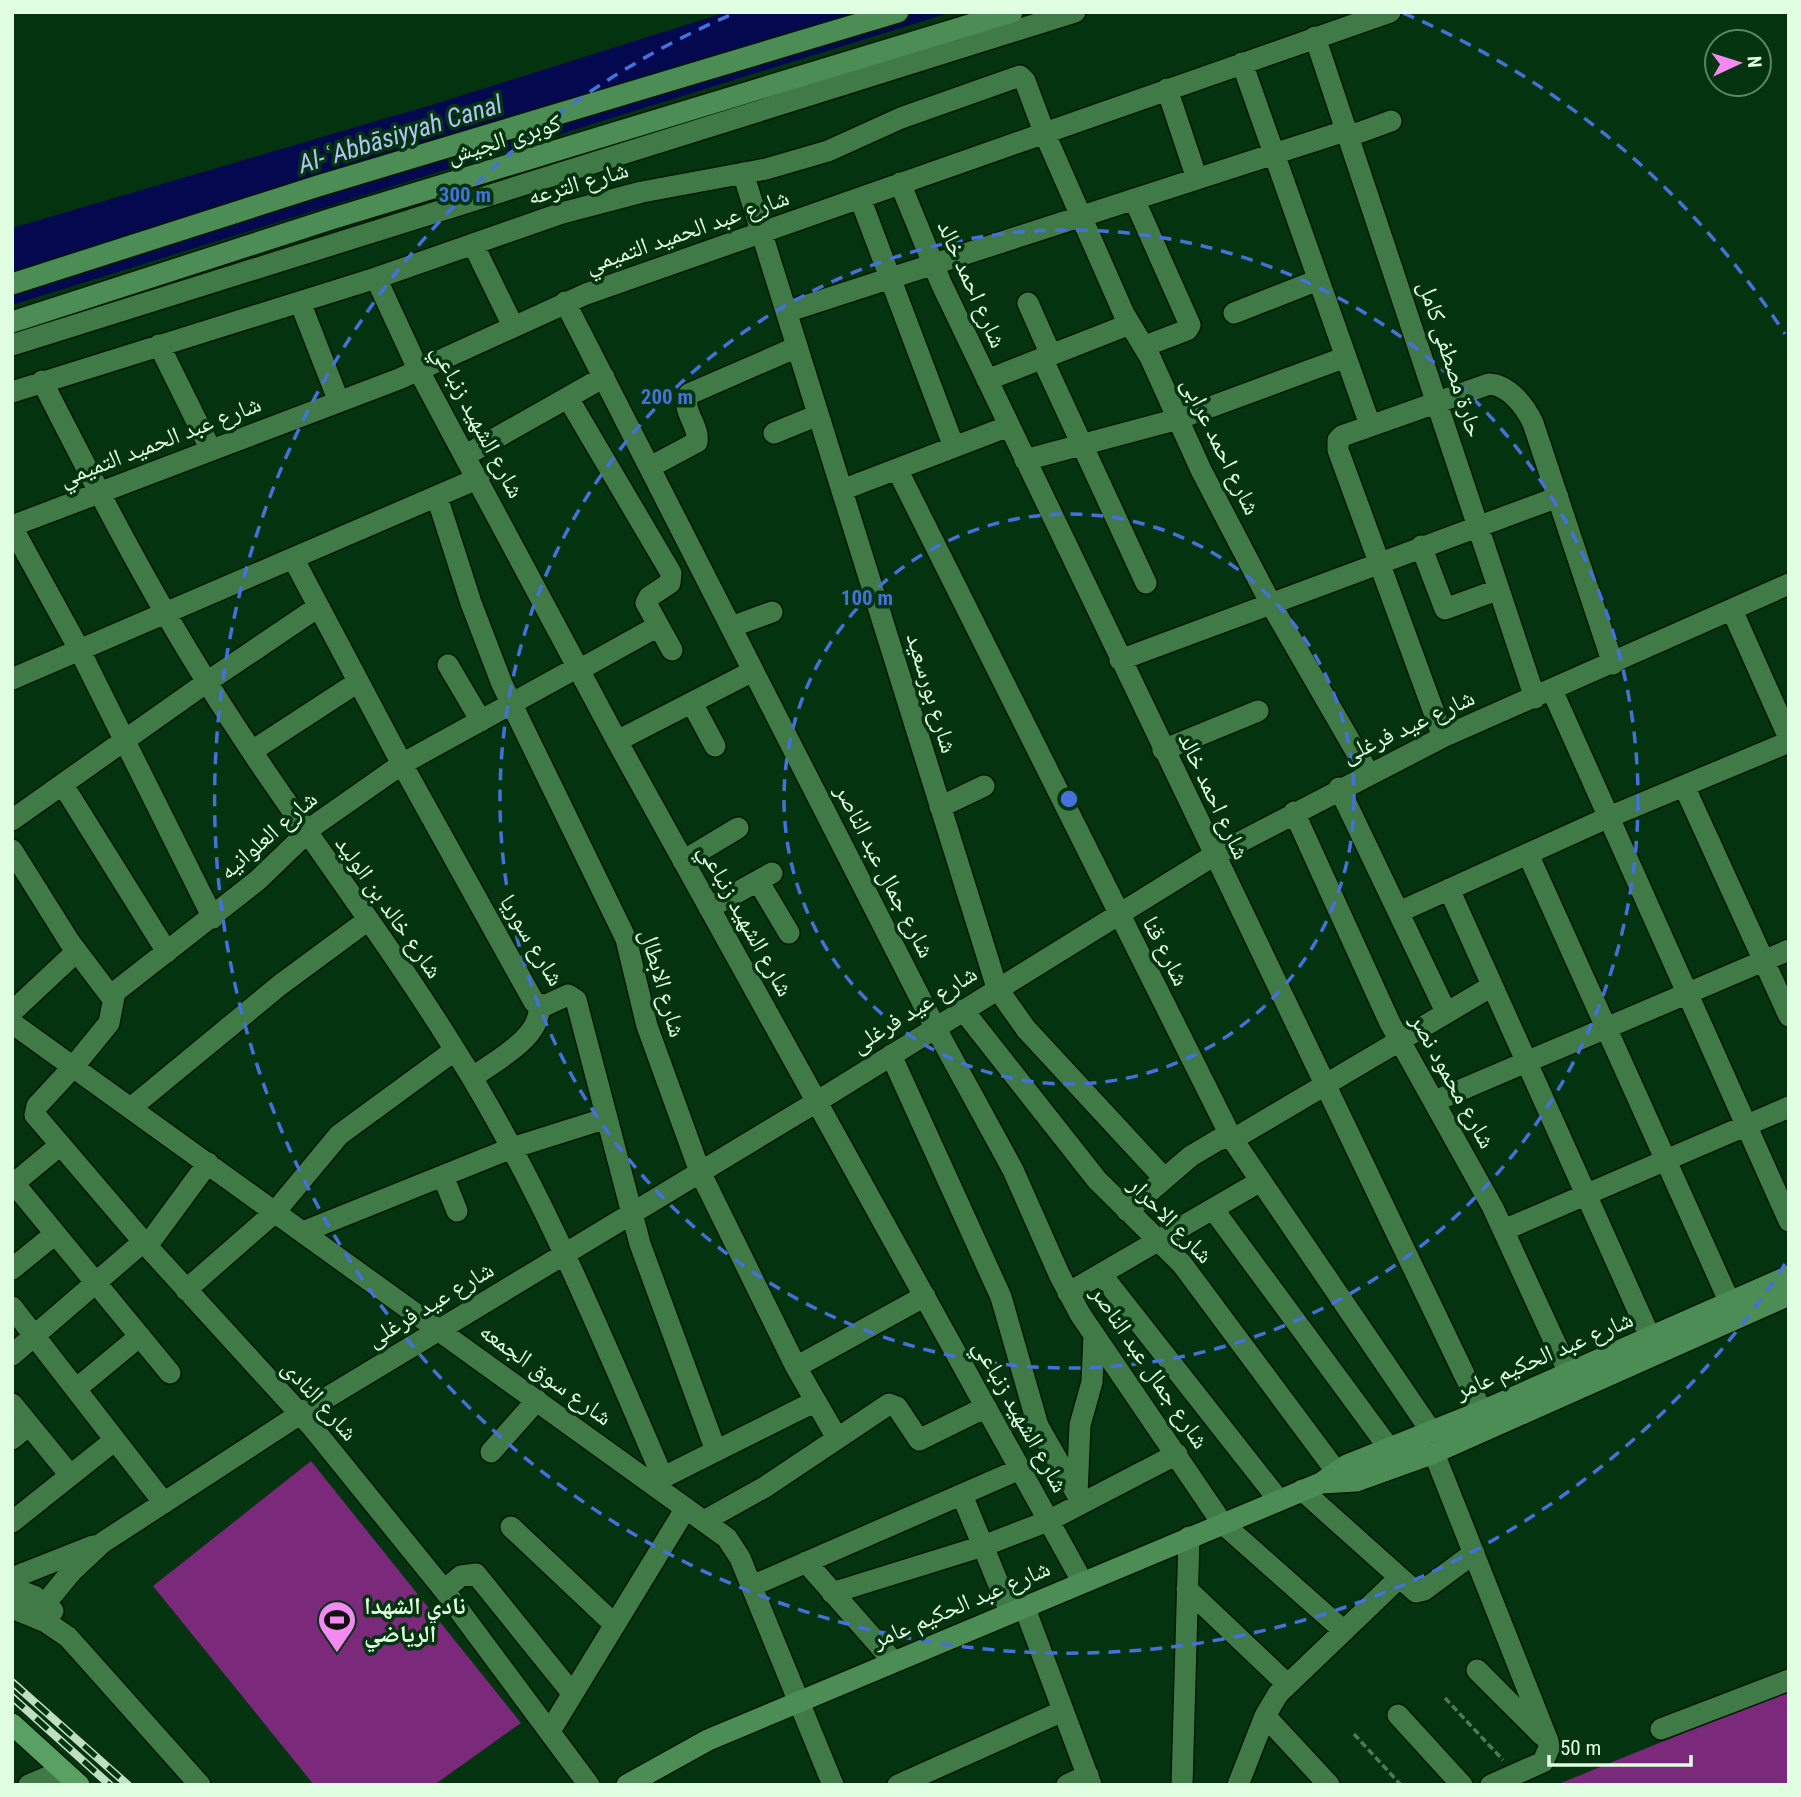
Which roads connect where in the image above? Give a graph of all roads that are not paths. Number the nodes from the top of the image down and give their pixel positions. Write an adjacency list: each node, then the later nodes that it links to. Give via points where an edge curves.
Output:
1 (898, 12): 24 (main road, كوبرى الجيش, via 318,186)
2 (1012, 12): 30 (main road, كوبرى الجيش, via 331,219)
3 (1075, 12): 33 (street)
4 (1390, 12): 5 (street, شارع عبد الحميد التميمي)
5 (1315, 37): 6 (street, شارع عبد الحميد التميمي); 10 (street, حارة مصطفى كامل)
6 (1242, 63): 7 (street, شارع عبد الحميد التميمي); 11 (street)
7 (1167, 89): 9 (street, شارع عبد الحميد التميمي); 13 (street)
8 (1391, 121): 10 (street)
9 (1044, 132): 12 (street, شارع الترعه, via 1025,81 1016,76 888,123 836,148); 14 (street, شارع عبد الحميد التميمي); 17 (street, شارع احمد عرابى)
10 (1349, 133): 11 (street); 45 (street, حارة مصطفى كامل)
11 (1274, 154): 13 (street); 23 (street)
12 (743, 173): 18 (street, شارع بورسعيد); 19 (street, شارع الترعه, via 602,201)
13 (1197, 179): 16 (street)
14 (900, 183): 15 (street, شارع عبد الحميد التميمي); 20 (street, شارع احمد خالد)
15 (860, 198): 18 (street, شارع عبد الحميد التميمي); 22 (street)
16 (1134, 199): 17 (street); 35 (street, via 1190,325)
17 (1079, 216): 20 (street); 31 (street, شارع احمد عرابى)
18 (761, 233): 26 (street, شارع عبد الحميد التميمي); 28 (street, شارع بورسعيد)
19 (473, 244): 21 (street, شارع الترعه); 32 (street)
20 (932, 264): 22 (street); 41 (street, شارع احمد خالد)
21 (376, 278): 25 (street, شارع الترعه); 39 (street, شارع الشهيد زنباعي)
22 (890, 279): 28 (street); 53 (street)
23 (1318, 280): 29 (street); 38 (street)
24 (12, 284)
25 (300, 302): 34 (street, شارع الترعه); 46 (street)
26 (565, 302): 32 (street, شارع عبد الحميد التميمي); 40 (street, شارع جمال عبد الناصر)
27 (1028, 303): 37 (street)
28 (786, 312): 36 (street, شارع بورسعيد)
29 (1234, 313)
30 (12, 322)
31 (1130, 324): 35 (street, شارع احمد عرابى); 37 (street)
32 (513, 326): 39 (street, شارع عبد الحميد التميمي)
33 (12, 345)
34 (159, 345): 42 (street, شارع الترعه); 54 (street)
35 (1144, 346): 48 (street, شارع احمد عرابى)
36 (797, 347): 47 (street, شارع بورسعيد); 57 (street, via 689,394 686,404 697,442)
37 (1046, 356): 41 (street); 52 (street)
38 (1346, 357): 48 (street); 49 (street)
39 (419, 371): 46 (street, شارع عبد الحميد التميمي); 55 (street, شارع الشهيد زنباعي)
40 (604, 377): 44 (street); 57 (street, شارع جمال عبد الناصر)
41 (987, 380): 50 (street, شارع احمد خالد)
42 (42, 381): 43 (street, شارع الترعه); 61 (street, شارع خالد بن الوليد)
43 (12, 392)
44 (568, 398): 55 (street); 77 (street, via 671,573 670,583 646,600)
45 (1437, 400): 49 (street); 63 (street, via 1489,384 1502,387 1529,414); 64 (street, حارة مصطفى كامل)
46 (339, 402): 54 (street, شارع عبد الحميد التميمي)
47 (818, 415): 51 (street); 60 (street, شارع بورسعيد)
48 (1178, 419): 52 (street); 72 (street, شارع احمد عرابى)
49 (1370, 425): 68 (street, via 1342,436 1337,444)
50 (1009, 426): 53 (street); 56 (street, شارع احمد خالد)
51 (774, 433)
52 (1082, 445): 56 (street); 69 (street)
53 (954, 447): 58 (street)
54 (211, 450): 61 (street, شارع عبد الحميد التميمي)
55 (466, 455): 59 (street, شارع الشهيد زنباعي)
56 (1025, 460): 81 (street, شارع احمد خالد)
57 (650, 467): 78 (street, شارع جمال عبد الناصر)
58 (897, 469): 60 (street); 120 (street, شارع قنا)
59 (479, 478): 62 (street); 84 (street, شارع الشهيد زنباعي)
60 (842, 490): 107 (street, شارع بورسعيد)
61 (98, 492): 65 (street, شارع عبد الحميد التميمي); 76 (street, شارع خالد بن الوليد)
62 (437, 496): 67 (street); 91 (street, شارع الابطال, via 471,603)
63 (1558, 497): 64 (street); 82 (street)
64 (1476, 525): 66 (street); 71 (street, حارة مصطفى كامل)
65 (12, 526): 79 (street)
66 (1421, 546): 68 (street); 71 (street, via 1445,609)
67 (294, 560): 73 (street, شارع سوريا); 76 (street)
68 (1378, 562): 72 (street); 94 (street)
69 (1146, 583)
70 (1789, 584): 74 (street, شارع عيد فرغلى)
71 (1497, 590): 89 (street, حارة مصطفى كامل)
72 (1272, 606): 81 (street); 102 (street, شارع احمد عرابى)
73 (318, 607): 87 (street); 88 (street, شارع سوريا)
74 (1732, 610): 82 (street, شارع عيد فرغلى); 95 (street)
75 (772, 612): 78 (street)
76 (167, 613): 79 (street); 87 (street, شارع خالد بن الوليد)
77 (658, 626): 80 (street); 84 (street, شارع العلوانيه)
78 (731, 627): 85 (street, شارع جمال عبد الناصر)
79 (79, 649): 86 (street); 97 (street)
80 (672, 650)
81 (1120, 660): 99 (street, شارع احمد خالد)
82 (1613, 664): 89 (street, شارع عيد فرغلى)
83 (448, 665): 93 (street)
84 (578, 668): 91 (street, شارع العلوانيه); 96 (street, شارع الشهيد زنباعي)
85 (753, 671): 90 (street); 138 (street, شارع جمال عبد الناصر)
86 (12, 679)
87 (207, 682): 97 (street); 100 (street, شارع خالد بن الوليد)
88 (358, 682): 100 (street); 101 (street, شارع سوريا)
89 (1544, 694): 94 (street, شارع عيد فرغلى); 109 (street, حارة مصطفى كامل)
90 (692, 703): 96 (street); 98 (street)
91 (512, 705): 93 (street, شارع العلوانيه); 158 (street, شارع الابطال, via 626,939 647,1026)
92 (1258, 711): 99 (street)
93 (481, 721): 101 (street, شارع العلوانيه)
94 (1443, 737): 102 (street, شارع عيد فرغلى)
95 (1789, 740): 105 (street)
96 (618, 741): 116 (street, شارع الشهيد زنباعي)
97 (125, 743): 103 (street); 121 (street)
98 (715, 746)
99 (1163, 750): 115 (street, شارع احمد خالد)
100 (252, 751): 112 (street, شارع خالد بن الوليد)
101 (402, 764): 112 (street, شارع العلوانيه); 132 (street, شارع سوريا)
102 (1369, 774): 106 (street, شارع عيد فرغلى)
103 (63, 785): 110 (street); 126 (street)
104 (984, 786): 107 (street)
105 (1684, 786): 109 (street); 127 (street)
106 (1339, 788): 108 (street, شارع عيد فرغلى); 119 (street)
107 (940, 807): 129 (street, شارع بورسعيد)
108 (1294, 812): 115 (street, شارع عيد فرغلى); 140 (street, شارع محمود نصر)
109 (1609, 817): 114 (street); 130 (street, حارة مصطفى كامل)
110 (12, 820)
111 (738, 828): 116 (street)
112 (306, 832): 121 (street, شارع العلوانيه); 122 (street, شارع خالد بن الوليد)
113 (12, 850): 125 (street)
114 (1528, 854): 117 (street); 139 (street)
115 (1213, 856): 120 (street, شارع عيد فرغلى); 146 (street, شارع احمد خالد)
116 (683, 861): 118 (street, شارع الشهيد زنباعي)
117 (1449, 889): 119 (street); 128 (street)
118 (709, 908): 123 (street, via 765,877); 147 (street, شارع الشهيد زنباعي)
119 (1399, 912): 135 (street)
120 (1118, 913): 129 (street, شارع عيد فرغلى); 153 (street, شارع قنا)
121 (212, 918): 126 (street, شارع العلوانيه)
122 (368, 920): 141 (street, شارع خالد بن الوليد); 149 (street, via 280,985)
123 (789, 933)
124 (1789, 950): 127 (street)
125 (76, 952): 131 (street); 134 (street)
126 (167, 952): 131 (street, شارع العلوانيه)
127 (1763, 961): 130 (street); 136 (street)
128 (1492, 985): 135 (street); 143 (street)
129 (997, 988): 133 (street, شارع عيد فرغلى); 160 (street, شارع بورسعيد, via 1026,1029)
130 (1688, 993): 139 (street); 152 (street, حارة مصطفى كامل)
131 (112, 998): 144 (street, via 109,1023)
132 (539, 1006): 145 (street, via 531,1032); 151 (street, شارع سوريا, via 568,995 575,997)
133 (964, 1010): 138 (street, شارع عيد فرغلى); 166 (street, شارع الاحرار, via 1048,1120)
134 (12, 1012)
135 (1446, 1012): 140 (street)
136 (1789, 1017)
137 (12, 1023): 144 (street, شارع سوق الجمعه)
138 (935, 1027): 142 (street, شارع عيد فرغلى); 181 (street, شارع جمال عبد الناصر, via 1013,1170)
139 (1606, 1028): 143 (street); 156 (street)
140 (1398, 1041): 146 (street); 148 (street, شارع محمود نصر)
141 (455, 1050): 145 (street, شارع خالد بن الوليد); 167 (street, via 339,1135)
142 (891, 1055): 147 (street, شارع عيد فرغلى); 217 (street, via 1001,1297 1038,1426)
143 (1527, 1062): 148 (street); 163 (street)
144 (75, 1066): 149 (street, شارع سوق الجمعه); 154 (street, شارع النادى, via 35,1110 36,1118)
145 (472, 1078): 155 (street, شارع خالد بن الوليد)
146 (1323, 1085): 153 (street); 201 (street, شارع احمد خالد)
147 (818, 1101): 158 (street, شارع عيد فرغلى); 183 (street, شارع الشهيد زنباعي)
148 (1435, 1101): 170 (street, شارع محمود نصر)
149 (132, 1107): 157 (street, شارع سوق الجمعه)
150 (1789, 1107): 152 (street)
151 (607, 1118): 155 (street); 168 (street, شارع سوريا)
152 (1746, 1125): 156 (street); 169 (street, حارة مصطفى كامل)
153 (1231, 1137): 160 (street, via 1212,1143); 161 (street, شارع قنا)
154 (59, 1146): 162 (street); 174 (street, شارع النادى)
155 (512, 1148): 159 (street); 175 (street, شارع خالد بن الوليد)
156 (1666, 1160): 163 (street); 184 (street)
157 (208, 1164): 167 (street, شارع سوق الجمعه); 174 (street)
158 (700, 1172): 168 (street, شارع عيد فرغلى); 192 (street, شارع الابطال)
159 (443, 1176): 165 (street); 171 (street)
160 (1163, 1177): 166 (street)
161 (1259, 1182): 164 (street); 203 (street, شارع قنا)
162 (13, 1183): 172 (street)
163 (1586, 1195): 170 (street); 190 (street)
164 (1213, 1209): 173 (street); 207 (street)
165 (457, 1211)
166 (1127, 1211): 173 (street, شارع الاحرار)
167 (275, 1212): 171 (street, شارع سوق الجمعه); 180 (street)
168 (632, 1213): 175 (street, شارع عيد فرغلى); 208 (street, شارع سوريا)
169 (1789, 1221)
170 (1504, 1230): 194 (street, شارع محمود نصر)
171 (303, 1232): 186 (street, شارع سوق الجمعه)
172 (55, 1234): 176 (street); 179 (street)
173 (1159, 1240): 177 (street); 215 (street, شارع الاحرار, via 1193,1279)
174 (145, 1244): 179 (street); 180 (street, شارع النادى)
175 (566, 1252): 186 (street, شارع عيد فرغلى); 214 (street, شارع خالد بن الوليد)
176 (12, 1269)
177 (1101, 1274): 181 (street); 218 (street)
178 (1789, 1276): 184 (main road, شارع عبد الحكيم عامر)
179 (96, 1283): 188 (street); 189 (street)
180 (186, 1290): 200 (street, شارع النادى)
181 (1068, 1293): 187 (street, شارع جمال عبد الناصر)
182 (1789, 1295): 201 (main road, شارع عبد الحكيم عامر)
183 (925, 1296): 192 (street); 199 (street, شارع الشهيد زنباعي)
184 (1730, 1303): 190 (main road, شارع عبد الحكيم عامر)
185 (12, 1307): 188 (street)
186 (439, 1328): 196 (street, شارع سوق الجمعه); 200 (street, شارع عيد فرغلى)
187 (1094, 1335): 211 (street, شارع جمال عبد الناصر); 217 (street, via 1092,1382 1080,1425)
188 (35, 1336): 191 (street); 195 (street)
189 (140, 1336): 193 (street); 195 (street)
190 (1650, 1338): 194 (main road, شارع عبد الحكيم عامر)
191 (12, 1355)
192 (796, 1367): 197 (street, شارع الابطال)
193 (170, 1373)
194 (1569, 1373): 201 (main road, شارع عبد الحكيم عامر)
195 (76, 1389): 206 (street)
196 (537, 1400): 209 (street); 214 (street, شارع سوق الجمعه)
197 (814, 1402): 204 (street, شارع الابطال); 208 (street)
198 (12, 1404): 202 (street)
199 (986, 1407): 204 (street, via 919,1440 897,1407 889,1404); 212 (street, شارع الشهيد زنباعي)
200 (300, 1414): 219 (street, شارع عيد فرغلى); 237 (street, شارع النادى)
201 (1486, 1419): 203 (main road, شارع عبد الحكيم عامر); 210 (main road, شارع عبد الحكيم عامر)
202 (29, 1425): 205 (street); 213 (street)
203 (1431, 1431): 207 (main road, شارع عبد الحكيم عامر)
204 (837, 1438): 221 (street)
205 (12, 1439)
206 (115, 1440): 213 (street); 219 (street)
207 (1389, 1448): 215 (main road, شارع عبد الحكيم عامر)
208 (716, 1451): 214 (street)
209 (491, 1452)
210 (1434, 1453): 215 (main road, شارع عبد الحكيم عامر, via 1356,1481); 229 (street)
211 (1177, 1454): 217 (street); 224 (street, شارع جمال عبد الناصر)
212 (1020, 1469): 216 (street); 222 (street, شارع الشهيد زنباعي)
213 (71, 1475): 223 (street)
214 (658, 1480): 220 (street, شارع سوق الجمعه)
215 (1319, 1481): 218 (main road, شارع عبد الحكيم عامر); 232 (street, شارع الاحرار)
216 (962, 1495): 228 (street); 230 (street)
217 (1079, 1499): 222 (street)
218 (1278, 1499): 224 (main road, شارع عبد الحكيم عامر)
219 (164, 1503): 227 (street, شارع عيد فرغلى)
220 (686, 1508): 221 (street, شارع سوق الجمعه); 242 (street)
221 (704, 1521): 234 (street, شارع سوق الجمعه, via 733,1544)
222 (1048, 1521): 228 (street); 233 (street, شارع الشهيد زنباعي)
223 (12, 1522)
224 (1222, 1523): 226 (main road, شارع عبد الحكيم عامر); 243 (street, شارع جمال عبد الناصر)
225 (511, 1527): 242 (street)
226 (1189, 1537): 233 (main road, شارع عبد الحكيم عامر); 236 (street)
227 (102, 1544): 231 (street, شارع عيد فرغلى); 240 (street, شارع عيد فرغلى)
228 (983, 1546): 238 (street); 241 (street)
229 (1474, 1553): 232 (street, via 1420,1592); 256 (street)
230 (806, 1562): 234 (street); 238 (street)
231 (12, 1578)
232 (1399, 1578): 243 (street)
233 (1082, 1581): 241 (main road, شارع عبد الحكيم عامر)
234 (752, 1586): 249 (street, شارع سوق الجمعه)
235 (12, 1588): 240 (street)
236 (1187, 1588): 247 (street); 267 (street)
237 (444, 1590): 248 (street, via 461,1576 476,1574); 255 (street, شارع النادى)
238 (832, 1593): 244 (street)
239 (12, 1608): 240 (street)
240 (40, 1609): 261 (street)
241 (1017, 1609): 244 (main road, شارع عبد الحكيم عامر); 250 (street)
242 (614, 1625): 248 (street)
243 (1344, 1631): 247 (street)
244 (893, 1661): 249 (main road, شارع عبد الحكيم عامر)
245 (1477, 1670): 256 (street)
246 (1789, 1680): 254 (street)
247 (1287, 1684): 252 (street)
248 (572, 1693): 255 (street)
249 (798, 1701): 263 (main road, شارع عبد الحكيم عامر, via 708,1740); 264 (street, شارع سوق الجمعه)
250 (1063, 1711): 258 (street); 265 (street)
251 (1398, 1714): 269 (street)
252 (1265, 1716): 259 (street); 268 (street)
253 (12, 1724): 257 (main road)
254 (1661, 1729)
255 (550, 1731): 262 (street, شارع النادى)
256 (1548, 1741): 270 (street, via 1543,1762)
257 (71, 1778): 260 (street)
258 (1089, 1780): 266 (street)
259 (1243, 1782)
260 (29, 1785)
261 (200, 1785)
262 (589, 1785)
263 (627, 1785)
264 (833, 1785)
265 (898, 1785)
266 (1067, 1785)
267 (1182, 1785)
268 (1329, 1785)
269 (1462, 1785)
270 (1491, 1785)

